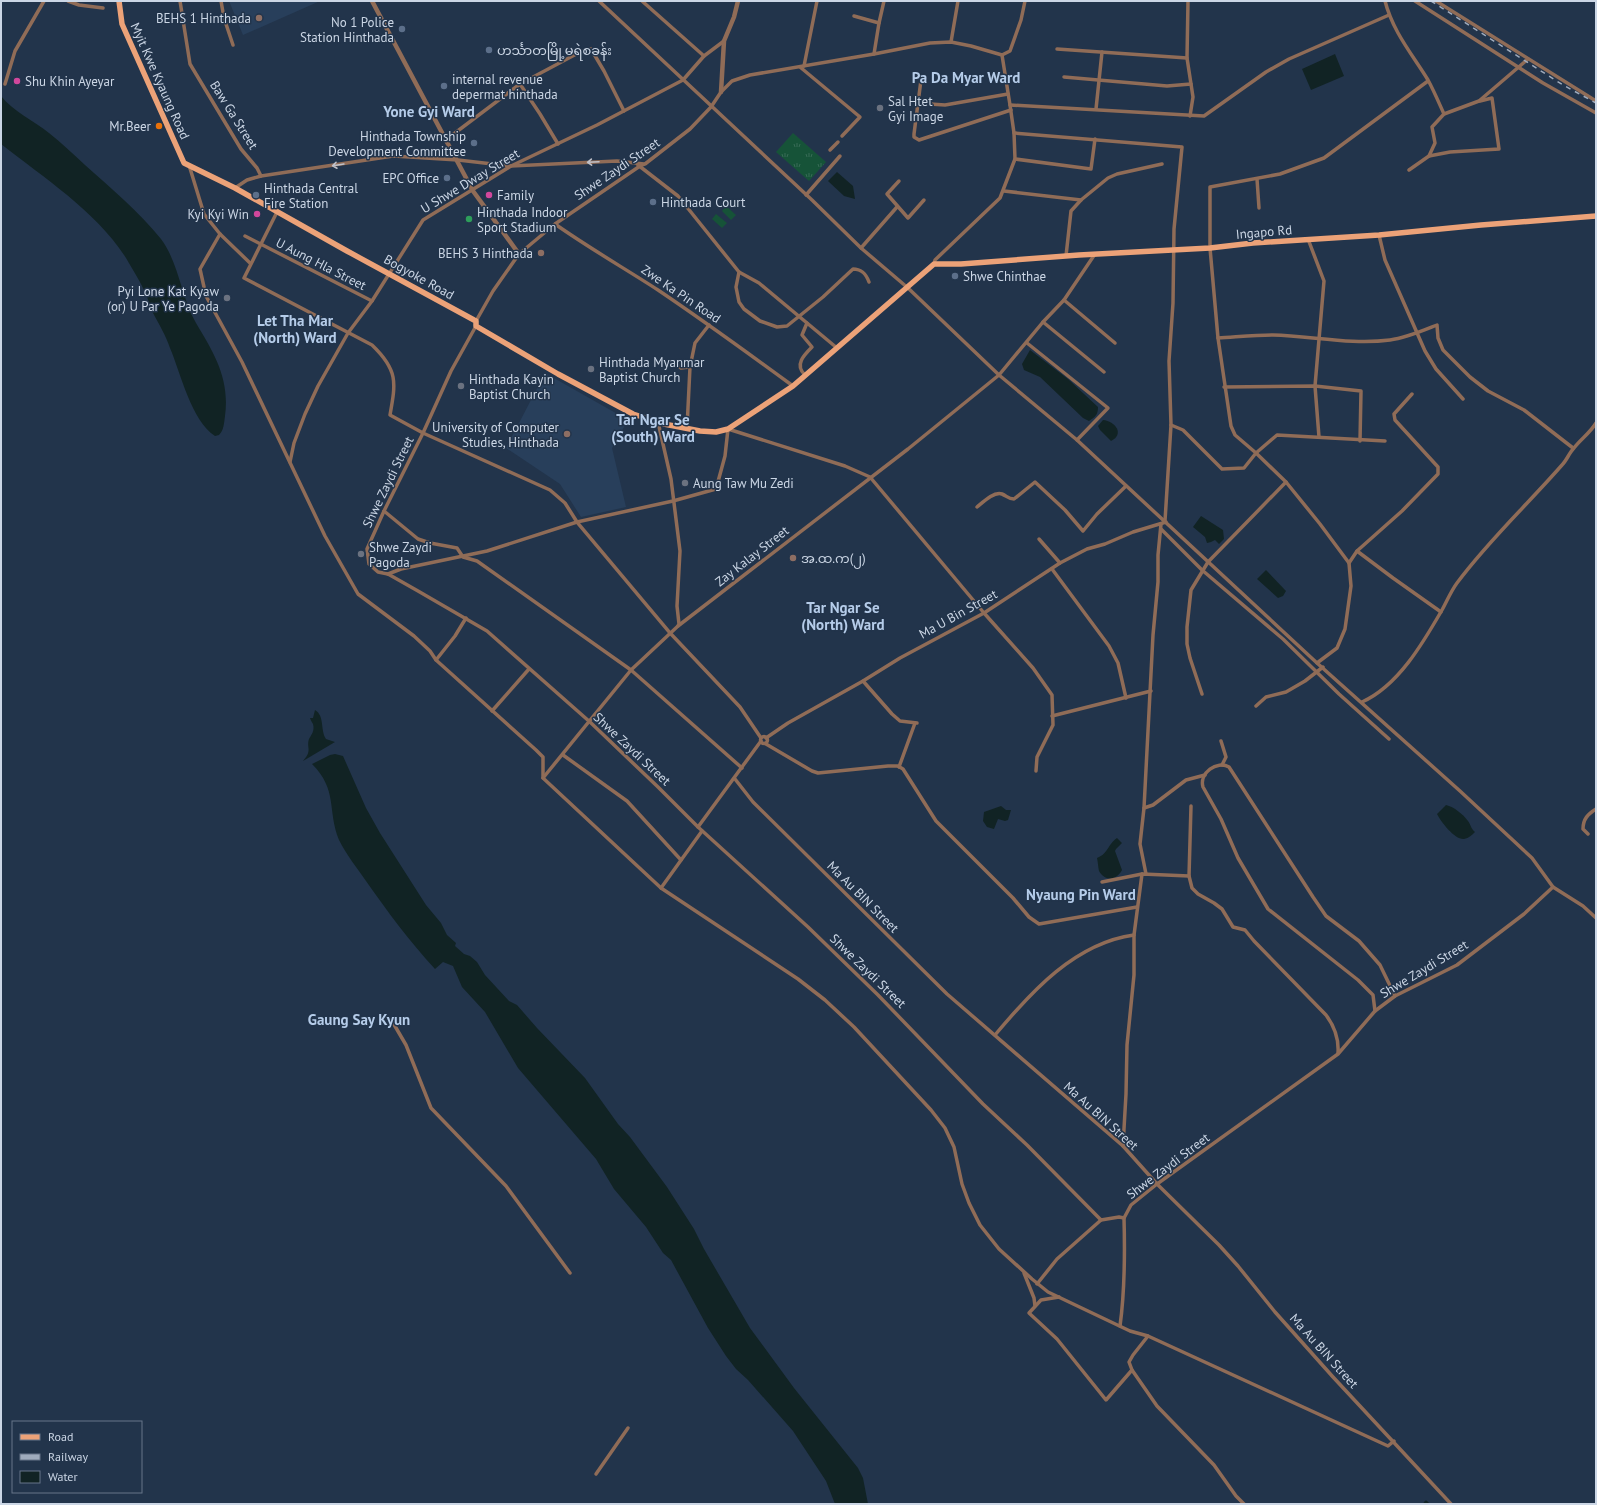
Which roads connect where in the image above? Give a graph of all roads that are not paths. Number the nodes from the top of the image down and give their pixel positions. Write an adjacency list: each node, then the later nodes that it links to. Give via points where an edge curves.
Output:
1 (44, 1): 39 (street, via 15,51)
2 (68, 1): 18 (street)
3 (119, 1): 69 (main road, Myit Kwe Kyaung Road, via 122,24 132,49 184,163)
4 (180, 1): 73 (street, Baw Ga Street, via 190,64 241,149 258,168)
5 (221, 1): 24 (street)
6 (372, 1): 57 (street)
7 (599, 1): 35 (street)
8 (642, 1): 29 (street)
9 (738, 1): 22 (street)
10 (817, 1): 32 (street)
11 (884, 1): 21 (street)
12 (958, 1): 23 (street)
13 (1025, 1): 28 (street, via 1010,51)
14 (1188, 1): 30 (street)
15 (1385, 1): 19 (street)
16 (1415, 1): 33 (street)
17 (1436, 1): 31 (street)
18 (103, 8)
19 (1389, 15): 38 (street, via 1395,30); 54 (street, via 1289,59 1266,72 1204,116)
20 (854, 16): 21 (street)
21 (879, 23): 27 (street)
22 (724, 41): 29 (street, U Shwe Dway Street); 42 (street)
23 (952, 42): 27 (street, Shwe Zaydi Street, via 930,43); 28 (street, Shwe Zaydi Street)
24 (233, 45)
25 (1057, 49): 26 (street)
26 (1102, 52): 30 (street); 37 (street)
27 (874, 54): 32 (street, Shwe Zaydi Street)
28 (1002, 55): 43 (street)
29 (704, 56): 35 (street, U Shwe Dway Street)
30 (1187, 58): 41 (street)
31 (1528, 59): 33 (street); 45 (street)
32 (802, 67): 42 (street, Shwe Zaydi Street, via 750,75 732,82); 56 (street, via 860,117)
33 (1518, 67): 44 (street); 52 (street)
34 (1064, 77): 37 (street)
35 (683, 80): 48 (street); 51 (street, U Shwe Dway Street)
36 (921, 80): 49 (street, via 914,134 919,140)
37 (1099, 81): 41 (street, via 1167,86); 50 (street)
38 (1428, 81): 53 (street); 74 (street, via 1324,158 1280,174)
39 (5, 84)
40 (520, 84): 51 (street, via 582,50 591,49); 57 (street); 60 (street)
41 (1191, 84): 54 (street, via 1193,96)
42 (721, 92): 48 (street, Shwe Zaydi Street)
43 (1008, 94): 46 (street, via 945,105); 47 (street)
44 (1479, 101): 53 (street); 63 (street, via 1492,98 1499,149)
45 (1596, 101)
46 (930, 104)
47 (1010, 105): 49 (street); 50 (street)
48 (711, 107): 67 (street, Shwe Zaydi Street, via 690,129); 79 (street)
49 (1011, 110): 55 (street)
50 (1096, 110): 54 (street)
51 (624, 111): 60 (street, U Shwe Dway Street)
52 (1596, 113)
53 (1444, 114): 63 (street, via 1432,127 1436,143)
54 (1190, 116)
55 (1014, 133): 58 (street); 64 (street)
56 (842, 136)
57 (447, 139): 65 (street)
58 (1095, 139): 64 (street, via 1091,169); 94 (street, via 1182,147)
59 (838, 142): 61 (street)
60 (558, 144): 70 (street, U Shwe Dway Street)
61 (830, 150)
62 (840, 156): 79 (street)
63 (1429, 156): 72 (street)
64 (1015, 159): 78 (street)
65 (458, 160): 70 (street); 73 (street, one-way to 73, via 393,156); 77 (street)
66 (633, 162): 67 (street); 70 (street, one-way to 70); 71 (street)
67 (646, 164): 71 (street, Shwe Zaydi Street)
68 (1162, 164): 81 (street, via 1117,174)
69 (189, 166): 76 (main road, Bogyoke Road); 87 (street, via 204,214)
70 (511, 166): 77 (street, U Shwe Dway Street)
71 (640, 166): 86 (street, Shwe Zaydi Street); 100 (street, via 678,196)
72 (1409, 170)
73 (261, 176): 76 (street, via 247,180)
74 (1256, 179): 83 (street); 93 (street, via 1210,187)
75 (899, 181): 82 (street, via 887,194)
76 (235, 188): 84 (main road, Bogyoke Road)
77 (473, 191): 95 (street); 101 (street, U Shwe Dway Street, via 423,220)
78 (1004, 191): 81 (street); 99 (street, via 1000,198 935,260)
79 (806, 195): 92 (street)
80 (924, 200): 82 (street, via 908,218)
81 (1080, 200): 97 (street, via 1071,211)
82 (897, 207): 92 (street)
83 (1259, 208)
84 (277, 212): 91 (street); 101 (main road, Bogyoke Road)
85 (1596, 216): 88 (main road, Ingapo Rd)
86 (555, 224): 95 (street, Shwe Zaydi Street); 110 (street, Zwe Ka Pin Road)
87 (220, 234): 98 (street); 140 (street, via 200,269 206,296 242,362)
88 (1379, 235): 90 (main road, Ingapo Rd); 112 (street, via 1386,260)
89 (245, 236): 91 (street, U Aung Hla Street)
90 (1308, 239): 93 (main road, Ingapo Rd); 114 (street, via 1324,281)
91 (260, 244): 98 (street); 105 (street, U Aung Hla Street)
92 (861, 248): 103 (street)
93 (1210, 248): 94 (main road, Ingapo Rd); 113 (street)
94 (1174, 249): 96 (main road, Ingapo Rd); 130 (street, via 1169,361)
95 (519, 254): 108 (street, Shwe Zaydi Street, via 493,291)
96 (1095, 254): 97 (main road, Ingapo Rd); 104 (street, Zay Kalay Street)
97 (1066, 256): 99 (main road, Ingapo Rd)
98 (250, 263): 111 (street, via 244,278)
99 (934, 264): 103 (main road)
100 (738, 272): 106 (street, via 759,283); 106 (street, via 737,296 744,309 760,321 777,327 787,326)
101 (389, 273): 105 (street, U Shwe Dway Street); 108 (main road, Bogyoke Road)
102 (869, 282): 106 (street, via 863,272 853,270)
103 (908, 288): 117 (main road); 122 (street)
104 (1064, 300): 107 (street, Zay Kalay Street); 116 (street)
105 (372, 301): 111 (street, U Shwe Dway Street)
106 (798, 317): 109 (street)
107 (1043, 322): 115 (street, Zay Kalay Street); 120 (street)
108 (476, 323): 128 (main road, Bogyoke Road, via 558,374 633,414); 133 (street, Shwe Zaydi Street)
109 (807, 323): 117 (street); 121 (street, via 802,335 812,347 802,358 800,366)
110 (709, 325): 119 (street, via 695,342); 123 (street, Zwe Ka Pin Road)
111 (348, 333): 133 (street, via 372,345 382,354 389,366 395,389 390,415); 140 (street, U Shwe Dway Street, via 305,414 294,443)
112 (1417, 333): 114 (street, via 1392,340 1376,341); 127 (street, via 1436,369); 138 (street, via 1436,325 1443,350 1470,377 1502,399 1524,410)
113 (1218, 338): 114 (street, via 1273,335); 125 (street)
114 (1320, 339): 124 (street)
115 (1027, 343): 122 (street, Zay Kalay Street); 135 (street, via 1108,408)
116 (1116, 343)
117 (837, 348): 121 (main road)
118 (674, 363): 119 (street, via 681,368)
119 (690, 367): 131 (street)
120 (1104, 372)
121 (806, 375): 123 (main road)
122 (1000, 375): 135 (street); 141 (street, Zay Kalay Street)
123 (792, 386): 132 (main road)
124 (1315, 386): 125 (street); 134 (street); 136 (street, via 1361,391)
125 (1224, 387): 139 (street, via 1235,435)
126 (1412, 394): 151 (street, via 1394,414 1395,420 1438,467 1438,474 1402,511)
127 (1463, 399)
128 (658, 422): 131 (main road, Bogyoke Road); 144 (street, via 671,479)
129 (1596, 423): 138 (street)
130 (1171, 426): 139 (street, via 1183,430 1222,469 1244,468); 148 (street)
131 (687, 428): 132 (main road, Bogyoke Road, via 716,432)
132 (728, 429): 141 (street, via 845,466); 144 (street, via 725,456 716,489)
133 (423, 433): 146 (street, Shwe Zaydi Street); 147 (street, via 550,490 565,503)
134 (1319, 436): 136 (street); 139 (street, via 1277,435)
135 (1077, 440): 143 (street)
136 (1360, 441): 137 (street)
137 (1385, 441)
138 (1573, 448): 159 (street, via 1564,464 1456,584)
139 (1256, 453): 142 (street)
140 (290, 463): 164 (street, via 325,536 358,594 414,636)
141 (870, 478): 160 (street); 162 (street, Zay Kalay Street)
142 (1286, 482): 153 (street); 155 (street)
143 (1126, 486): 145 (street, via 1083,531 1035,482 1014,499 993,495); 148 (street)
144 (672, 500): 147 (street); 162 (street, via 680,551)
145 (977, 507)
146 (384, 510): 152 (street, via 418,539 457,548); 158 (street, Shwe Zaydi Street, via 367,549 369,564 378,572)
147 (577, 522): 152 (street); 163 (street)
148 (1164, 522): 149 (street); 153 (street); 154 (street, Ma U Bin Street, via 1087,548)
149 (1161, 529): 157 (street); 171 (street)
150 (1039, 539): 154 (street)
151 (1357, 551): 155 (street); 159 (street)
152 (463, 557): 158 (street, via 401,569); 168 (street, via 477,561)
153 (1208, 562): 157 (street); 165 (street)
154 (1060, 563): 156 (street, Ma U Bin Street)
155 (1349, 563): 165 (street, via 1351,586 1345,628 1337,648)
156 (1052, 569): 160 (street, Ma U Bin Street); 173 (street, via 1109,646 1118,663)
157 (1202, 570): 169 (street, via 1283,639); 172 (street, via 1191,590 1187,627 1190,658)
158 (388, 574): 161 (street, Shwe Zaydi Street)
159 (1441, 612): 174 (street, via 1404,667 1378,693)
160 (984, 613): 170 (street, Ma U Bin Street, via 900,658); 177 (street, via 1033,668 1052,695)
161 (466, 618): 164 (street); 167 (street, Shwe Zaydi Street, via 487,631)
162 (678, 626): 163 (street, Zay Kalay Street)
163 (671, 634): 168 (street, Zay Kalay Street); 180 (street, via 740,707)
164 (436, 660): 176 (street)
165 (1317, 662): 166 (street)
166 (1323, 667): 169 (street); 174 (street)
167 (529, 669): 176 (street); 178 (street, Shwe Zaydi Street)
168 (631, 670): 178 (street, Zay Kalay Street); 187 (street)
169 (1315, 672): 175 (street, via 1305,682 1286,692 1266,697); 181 (street)
170 (863, 682): 179 (street, Ma U Bin Street); 186 (street, via 892,714 900,720 916,723)
171 (1151, 691): 173 (street); 193 (street)
172 (1202, 694)
173 (1126, 698): 177 (street)
174 (1362, 702): 202 (street, via 1532,858)
175 (1256, 706)
176 (492, 711): 190 (street, via 543,757)
177 (1052, 716): 188 (street, via 1053,725 1037,757)
178 (590, 722): 184 (street, Zay Kalay Street); 195 (street, Shwe Zaydi Street)
179 (766, 738): 180 (street, via 763,735); 183 (street, via 769,740)
180 (761, 739): 183 (street); 187 (street)
181 (1389, 739)
182 (1221, 741): 185 (street, via 1226,757)
183 (766, 744): 186 (street, via 812,772)
184 (563, 755): 190 (street, Zay Kalay Street); 198 (street, via 627,801)
185 (1222, 765): 189 (street, via 1211,769); 207 (street, via 1229,767 1326,916 1359,941 1380,965)
186 (899, 767): 204 (street, via 903,769 936,821 1039,924)
187 (742, 768): 191 (street)
188 (1036, 771)
189 (1205, 775): 193 (street, via 1186,780 1153,806); 208 (street, via 1203,787 1221,818 1238,858 1268,909 1358,980 1372,995)
190 (543, 778): 203 (street)
191 (735, 779): 195 (street); 210 (street, Ma Au BIN Street, via 753,802 931,979)
192 (1191, 806): 200 (street)
193 (1144, 808): 199 (street, via 1140,844)
194 (1596, 809): 197 (street, via 1583,823 1583,829)
195 (698, 827): 196 (street, Shwe Zaydi Street)
196 (702, 831): 198 (street); 215 (street, Shwe Zaydi Street, via 808,927 878,995 983,1104)
197 (1588, 834)
198 (682, 860): 203 (street)
199 (1144, 874): 200 (street); 201 (street); 204 (street)
200 (1189, 876): 211 (street, via 1194,892 1222,909 1233,926 1245,930 1326,1015 1339,1042)
201 (1102, 882)
202 (1553, 887): 205 (street, via 1583,906); 207 (street, Shwe Zaydi Street, via 1524,914 1457,965)
203 (661, 888): 217 (street, via 798,979 825,1000 881,1055 945,1128 954,1147 969,1204 980,1225 999,1249)
204 (1137, 907): 206 (street)
205 (1596, 918)
206 (1134, 935): 210 (street, via 1111,940 1085,951 1053,974); 212 (street, via 1134,974 1127,1044)
207 (1395, 996): 208 (street, Shwe Zaydi Street)
208 (1375, 1011): 211 (street, Shwe Zaydi Street)
209 (392, 1021): 216 (street, via 406,1046 431,1108 506,1186)
210 (995, 1035): 212 (street, Ma Au BIN Street)
211 (1338, 1054): 213 (street, Shwe Zaydi Street)
212 (1123, 1146): 213 (street, Ma Au BIN Street)
213 (1156, 1184): 214 (street, Shwe Zaydi Street, via 1131,1205); 225 (street, Ma Au BIN Street, via 1219,1245 1275,1312)
214 (1124, 1218): 215 (street, Shwe Zaydi Street); 221 (street, via 1124,1301)
215 (1101, 1220): 218 (street, via 1057,1259)
216 (570, 1272)
217 (1024, 1272): 218 (street); 220 (street, via 1034,1298)
218 (1037, 1284): 219 (street)
219 (1060, 1297): 220 (street, via 1041,1300); 221 (street)
220 (1034, 1306): 223 (street, via 1029,1313 1057,1339 1106,1400)
221 (1120, 1326): 222 (street)
222 (1148, 1336): 223 (street, via 1131,1358); 225 (street, via 1388,1446)
223 (1132, 1370): 227 (street, via 1157,1406 1214,1465)
224 (628, 1428): 226 (street)
225 (1394, 1441): 228 (street, Ma Au BIN Street)
226 (596, 1474)
227 (1244, 1504)
228 (1450, 1504)

